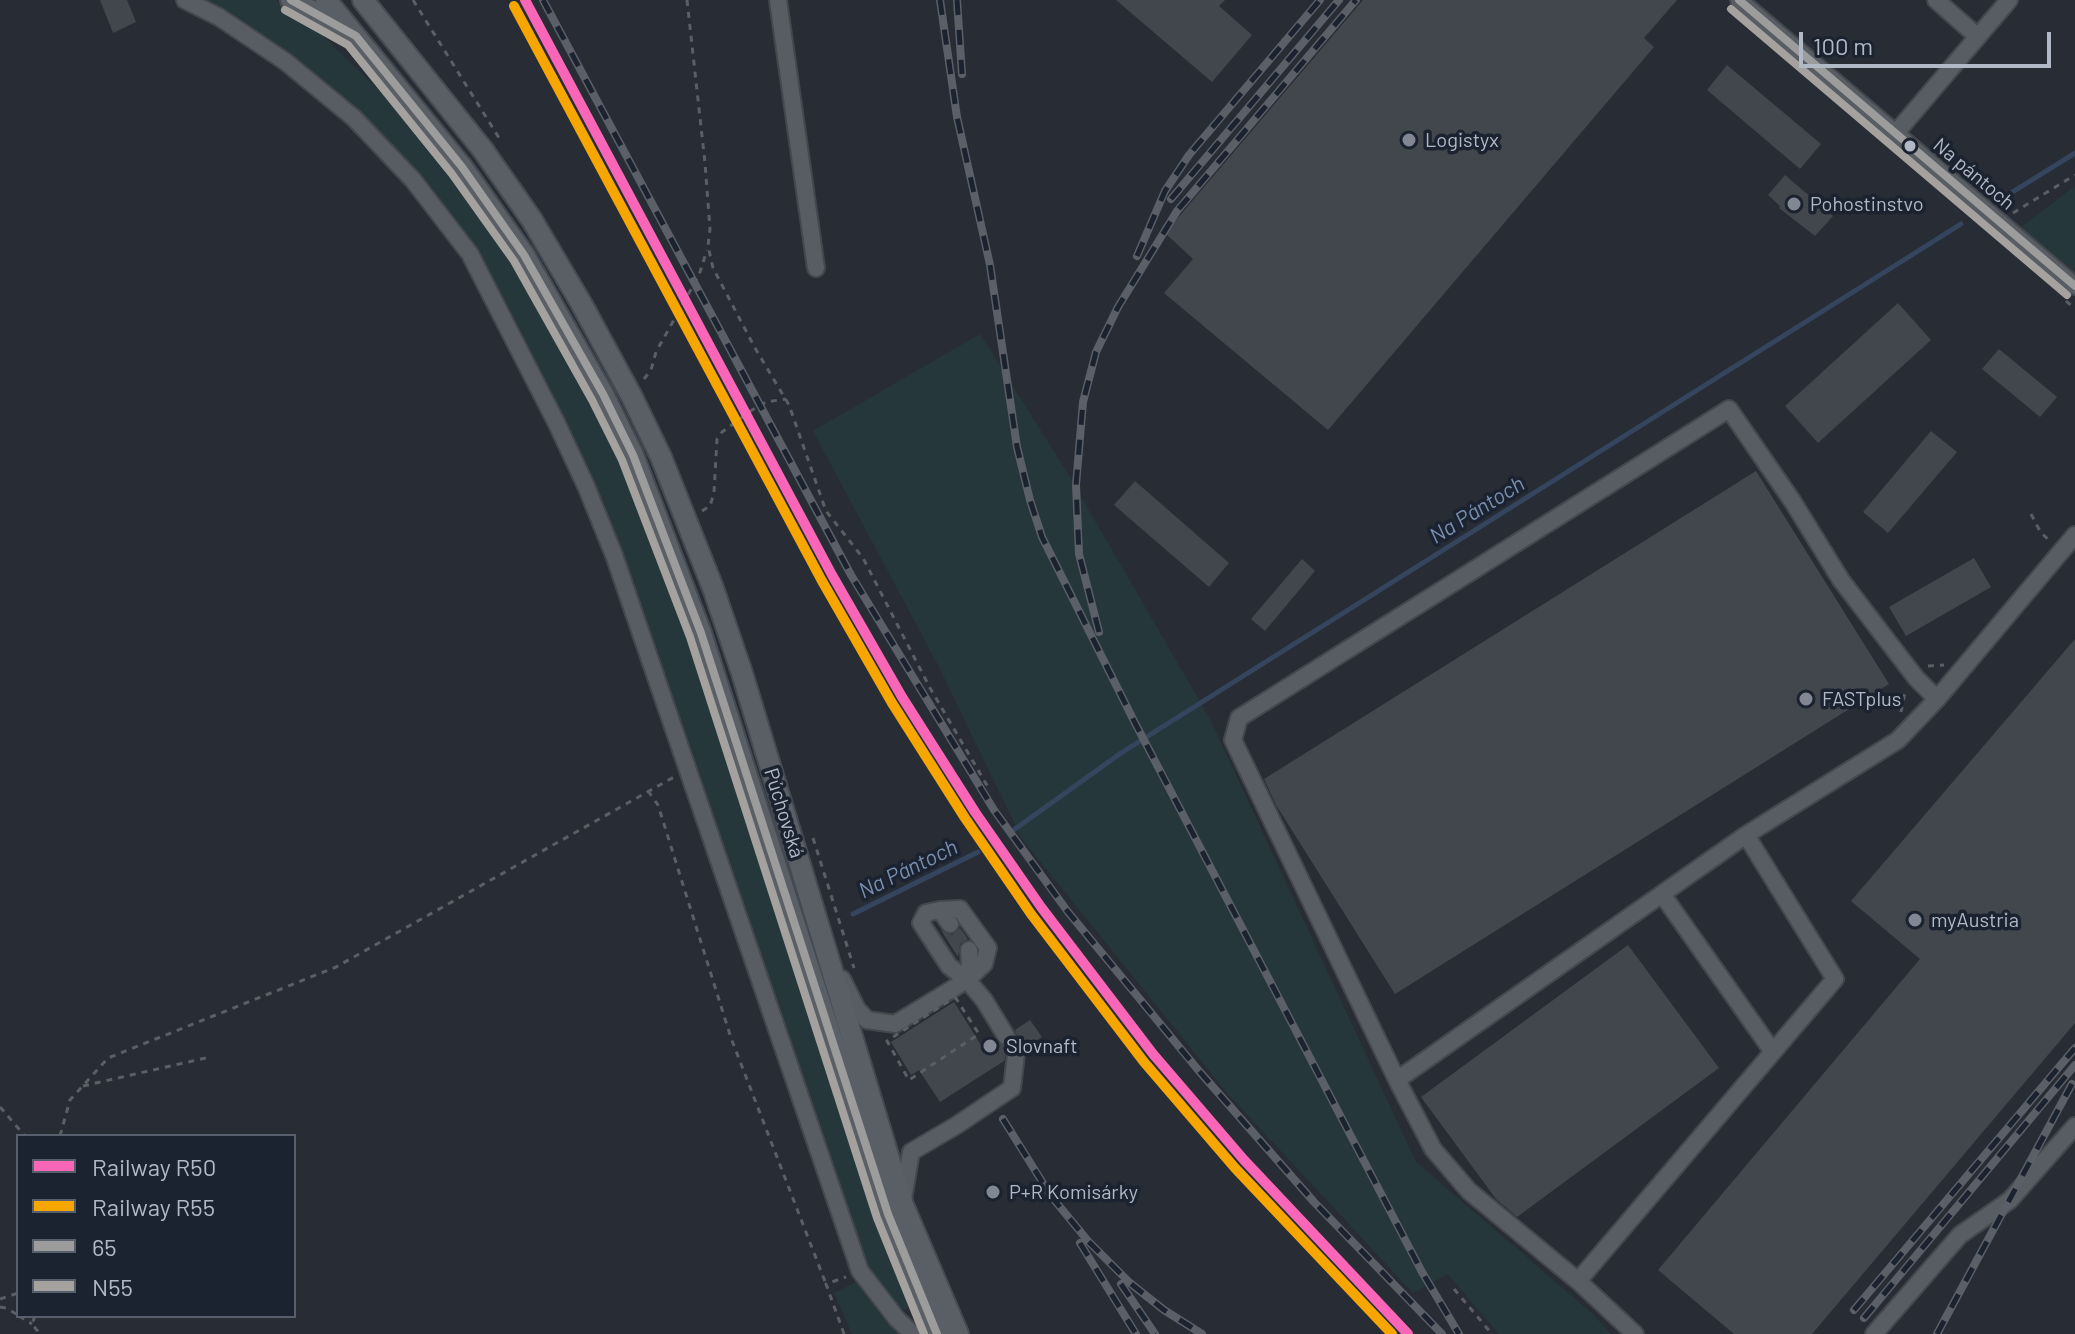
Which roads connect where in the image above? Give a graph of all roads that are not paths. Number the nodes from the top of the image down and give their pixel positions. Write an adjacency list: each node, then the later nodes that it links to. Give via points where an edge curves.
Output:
1 (185, 0): 30 (street, via 286,62 354,118 413,180 470,254 586,486 614,555 860,1271)
2 (291, 0): 9 (main road)
3 (326, 0): 9 (main road, Púchovská)
4 (363, 0): 12 (main road, Púchovská)
5 (778, 0): 14 (street)
6 (1739, 0): 11 (street, Na pántoch)
7 (1936, 0): 10 (street)
8 (2009, 0): 10 (street)
9 (356, 36): 13 (main road, Púchovská)
10 (1978, 37): 11 (street)
11 (1895, 134): 15 (street, Na pántoch)
12 (483, 150): 13 (main road); 19 (main road, Púchovská, via 581,303 632,397 689,523 742,673)
13 (462, 167): 31 (main road, Púchovská, via 560,317 603,394 648,493 701,633 888,1214)
14 (816, 268)
15 (2075, 286)
16 (2075, 535): 17 (street)
17 (1937, 699): 18 (street, via 1898,740); 26 (street, via 1841,580 1729,409 1239,718 1233,740)
18 (1746, 835): 20 (street); 24 (street, via 1835,979)
19 (809, 894): 22 (street, via 845,986 867,1020 895,1024); 28 (main road, Púchovská)
20 (1662, 894): 24 (street); 26 (street)
21 (969, 950): 22 (street)
22 (967, 980): 22 (street, via 949,966 921,923 926,913 945,917 960,909 988,948 984,964); 23 (street)
23 (1006, 1036)
24 (1773, 1052): 29 (street)
25 (1016, 1054): 28 (street, via 1012,1088 911,1152)
26 (1397, 1080): 29 (street, via 1433,1149 1469,1191)
27 (2075, 1126): 34 (street, via 2021,1190 1953,1241)
28 (903, 1205): 32 (main road, Púchovská)
29 (1578, 1281): 33 (street)
30 (913, 1334)
31 (937, 1334)
32 (958, 1334)
33 (1635, 1334)
34 (1874, 1334)

